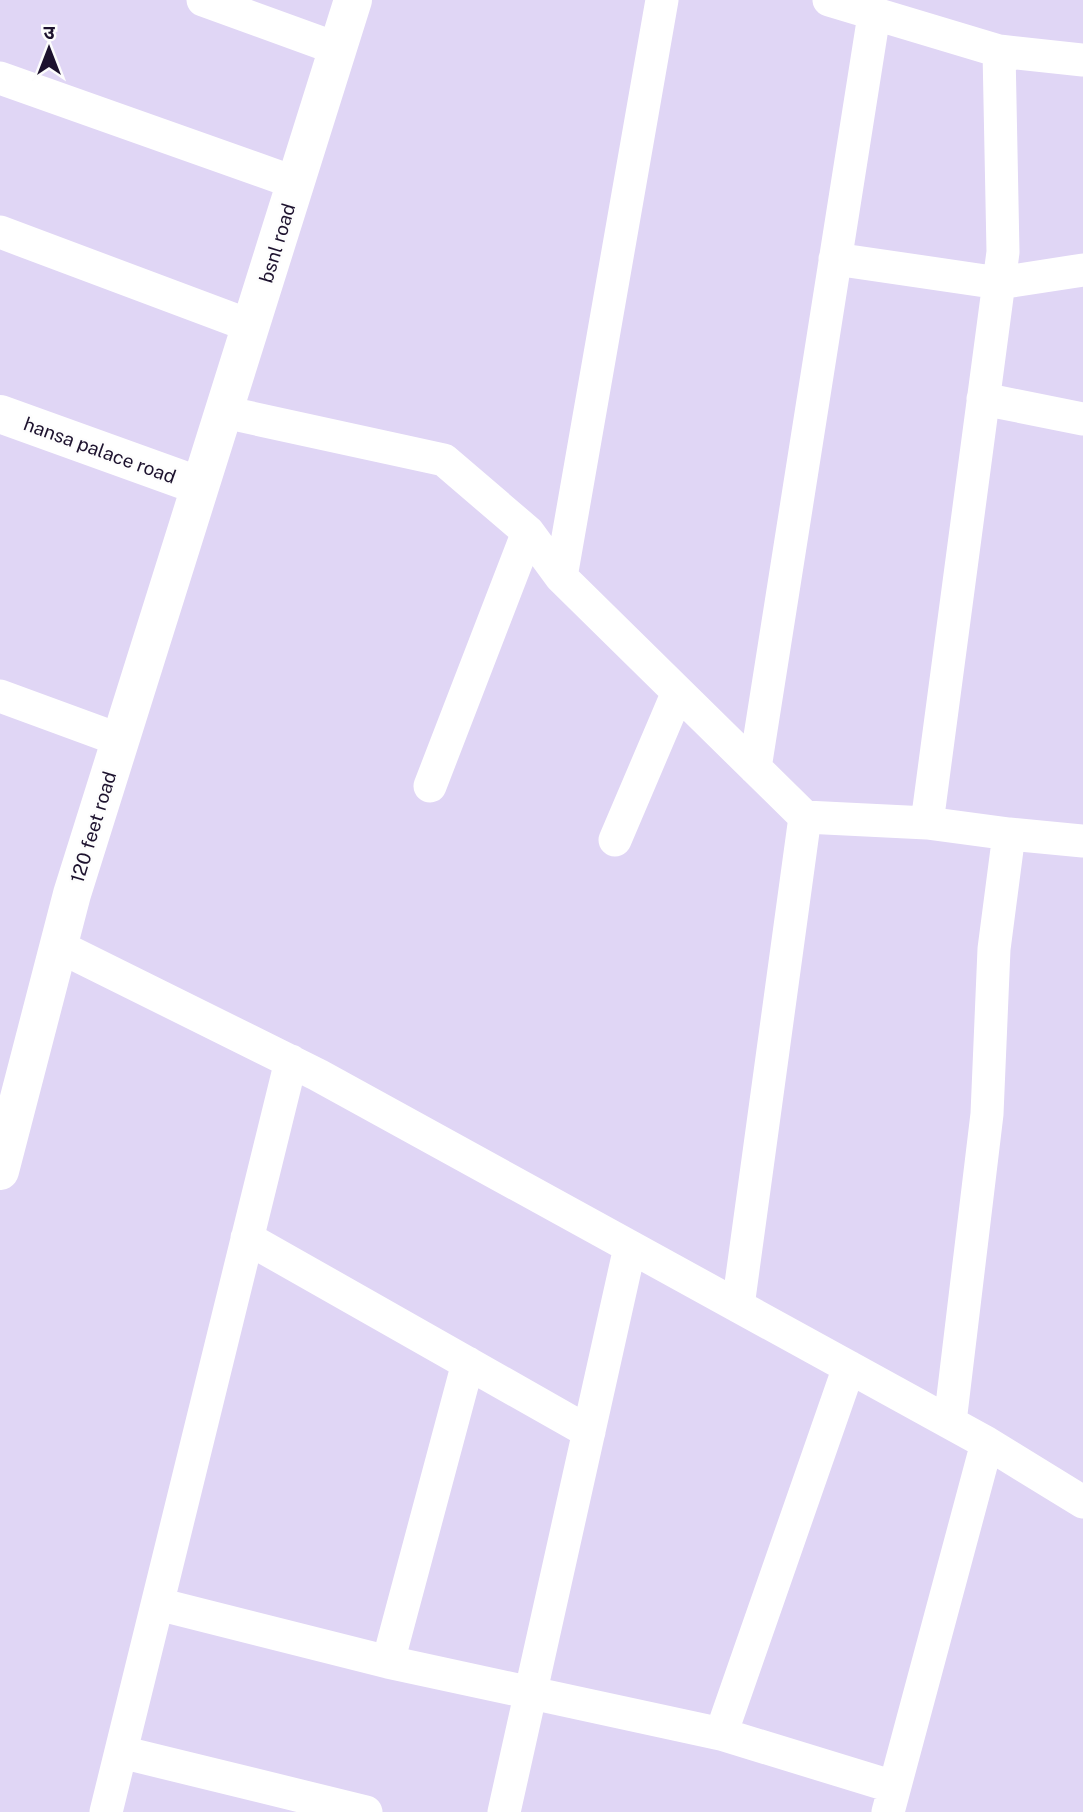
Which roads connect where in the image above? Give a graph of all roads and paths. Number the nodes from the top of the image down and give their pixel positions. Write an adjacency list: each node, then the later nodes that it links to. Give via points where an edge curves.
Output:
1 (203, 0): 6 (street)
2 (353, 0): 6 (street, bsnl road)
3 (662, 0): 22 (street)
4 (829, 0): 5 (street)
5 (874, 15): 7 (street); 12 (street)
6 (338, 49): 10 (street, bsnl road)
7 (999, 51): 8 (street); 14 (street, via 1003,252)
8 (1083, 60)
9 (0, 78): 10 (street)
10 (296, 183): 15 (street, bsnl road)
11 (0, 232): 15 (street)
12 (835, 259): 14 (street); 26 (street)
13 (1083, 270): 14 (street)
14 (999, 283): 16 (street)
15 (251, 326): 17 (street, bsnl road)
16 (983, 399): 19 (street); 29 (street)
17 (224, 412): 20 (street, bsnl road); 21 (street, via 444,460)
18 (0, 414): 20 (street, hansa palace road)
19 (1083, 419)
20 (200, 486): 25 (street, 120 feet road)
21 (528, 532): 22 (street); 27 (street)
22 (561, 577): 23 (street)
23 (678, 692): 26 (street); 31 (street)
24 (0, 696): 25 (street)
25 (121, 740): 33 (street, 120 feet road)
26 (755, 768): 28 (street)
27 (430, 786)
28 (805, 817): 29 (street); 38 (street)
29 (928, 823): 30 (street)
30 (1009, 834): 32 (street); 41 (street, via 994,949 987,1114)
31 (615, 840)
32 (1083, 841)
33 (58, 947): 34 (street); 35 (street, 120 feet road)
34 (291, 1062): 36 (street); 37 (street)
35 (0, 1171)
36 (247, 1238): 39 (street); 45 (street)
37 (630, 1247): 38 (street); 42 (street)
38 (738, 1306): 40 (street)
39 (468, 1363): 42 (street); 46 (street)
40 (849, 1367): 41 (street); 48 (street)
41 (950, 1422): 43 (street)
42 (589, 1432): 47 (street)
43 (987, 1443): 44 (street); 50 (street)
44 (1083, 1502)
45 (158, 1604): 46 (street); 49 (street)
46 (388, 1662): 47 (street)
47 (531, 1692): 48 (street); 53 (street)
48 (721, 1734): 50 (street)
49 (121, 1752): 51 (street); 52 (street)
50 (891, 1800)
51 (106, 1812)
52 (362, 1812)
53 (504, 1812)

